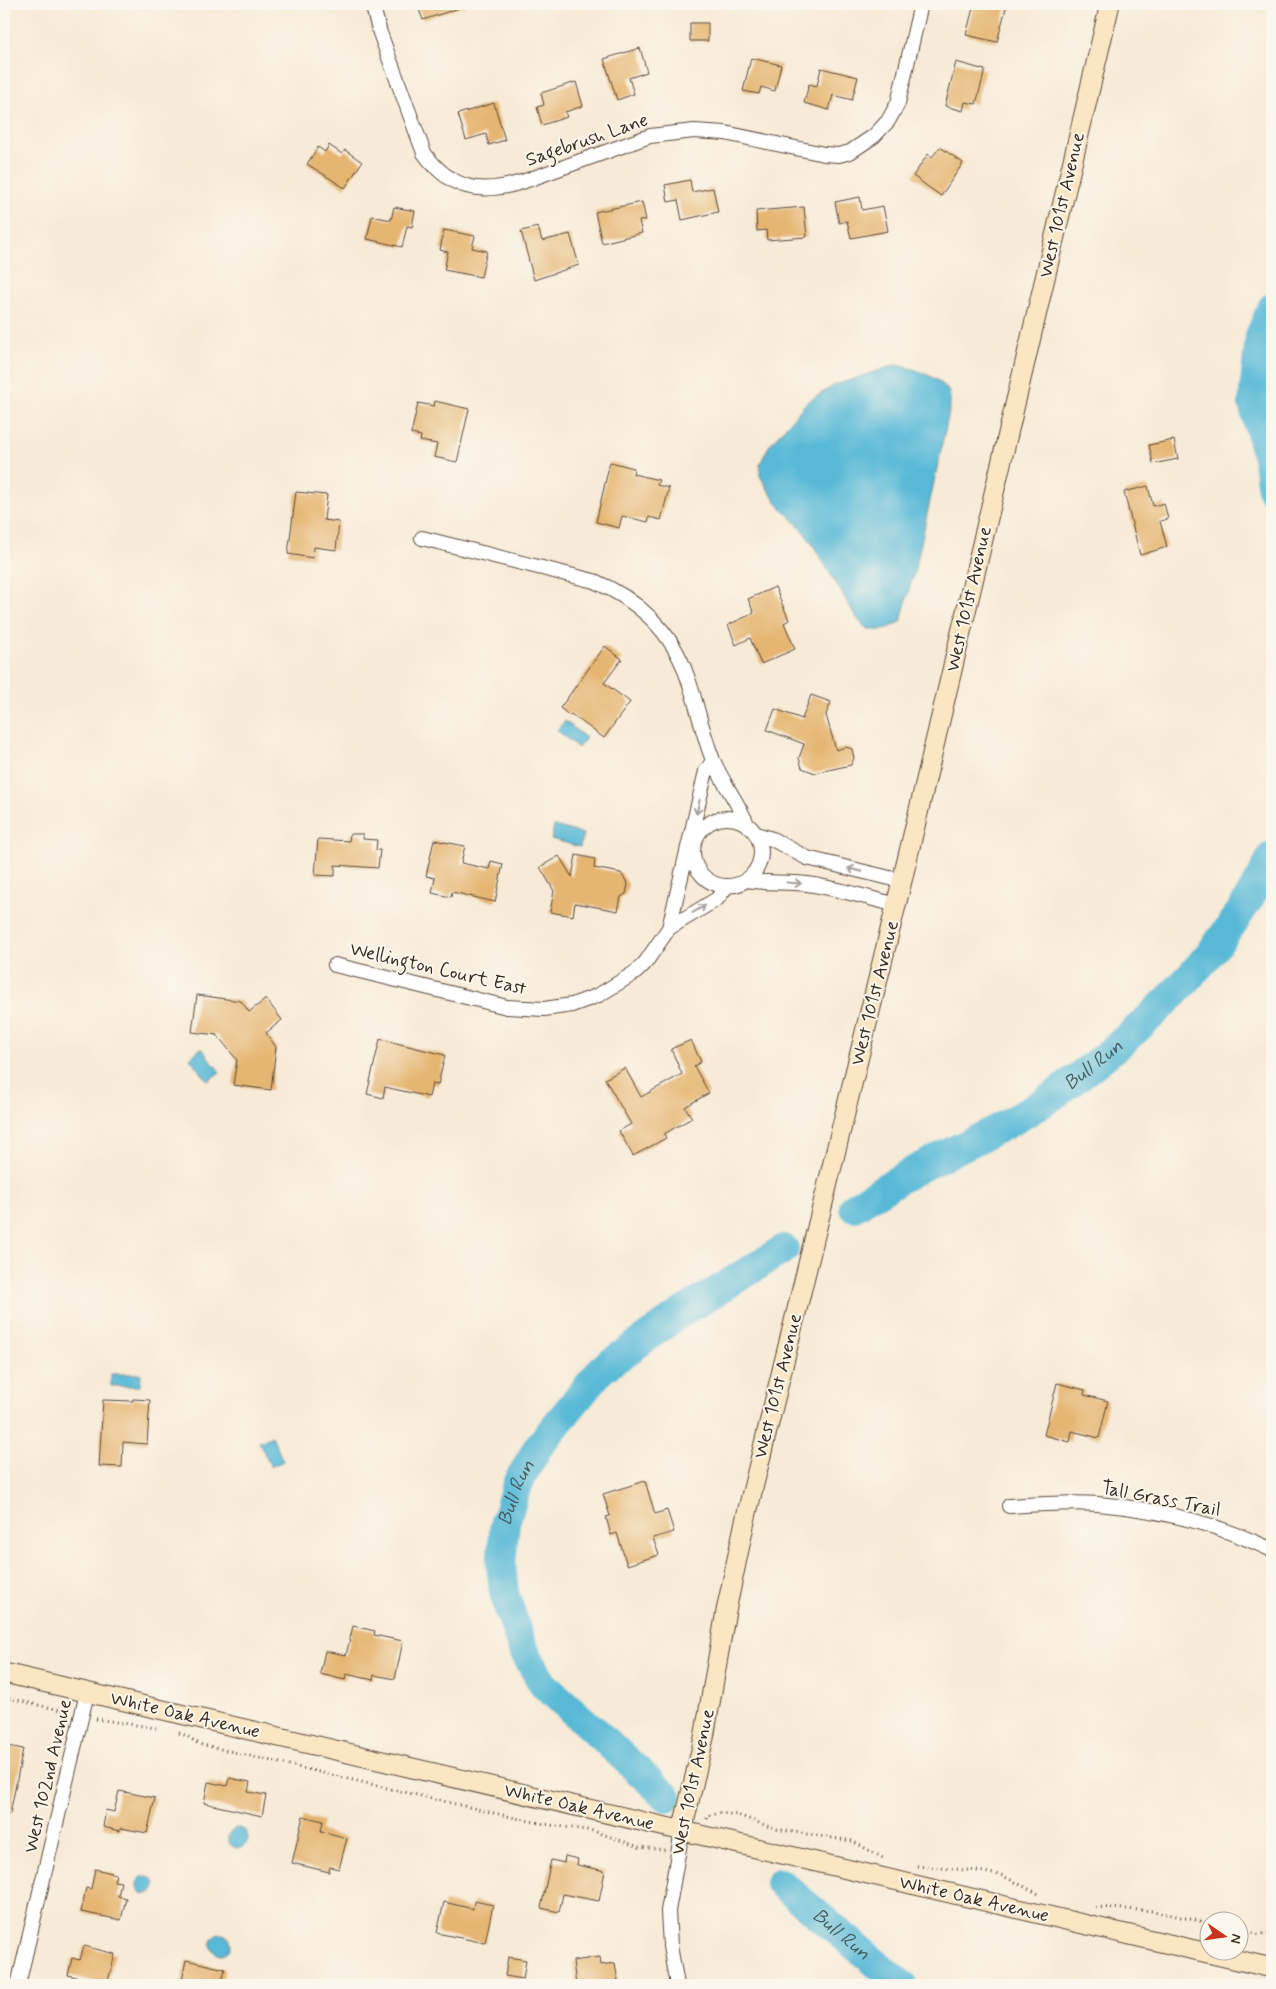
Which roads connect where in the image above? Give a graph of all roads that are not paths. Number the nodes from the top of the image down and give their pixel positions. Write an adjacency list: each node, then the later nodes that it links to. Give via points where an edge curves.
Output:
1 (372, 4): 2 (street, Sagebrush Lane, via 424,153 432,164 457,183 487,189 522,182 650,136 678,132 725,134 824,154 850,152 888,121 898,103)
2 (921, 4)
3 (1110, 4): 11 (street, West 101st Avenue)
4 (422, 538): 5 (street, via 594,581 638,606 663,631 680,658)
5 (713, 761): 6 (street); 7 (street, one-way to 7, via 706,771)
6 (752, 829): 8 (street, via 733,818 719,819 700,832); 10 (street, via 761,851 757,868); 11 (street, one-way to 6, via 807,858)
7 (693, 830): 8 (street); 9 (street)
8 (695, 845): 9 (street); 12 (street, via 695,859 701,873 712,882)
9 (686, 861): 14 (street)
10 (746, 880): 12 (street); 13 (street, one-way to 13, via 817,886)
11 (902, 881): 13 (street, West 101st Avenue)
12 (727, 886): 14 (street, Wellington Court East, one-way to 12, via 717,899)
13 (897, 905): 20 (street, West 101st Avenue, via 734,1570 704,1738)
14 (669, 928): 15 (street, Wellington Court East, via 645,963 614,987 572,1005 544,1009 507,1007)
15 (335, 965)
16 (1009, 1506): 17 (street, Tall Grass Trail, via 1097,1504 1146,1511 1217,1528)
17 (1272, 1550)
18 (4, 1673): 19 (street, White Oak Avenue)
19 (88, 1693): 20 (street, White Oak Avenue); 22 (street, West 102nd Avenue)
20 (682, 1831): 21 (street, White Oak Avenue); 23 (street, West 101st Avenue, via 668,1911)
21 (1272, 1968)
22 (18, 1985)
23 (677, 1985)

